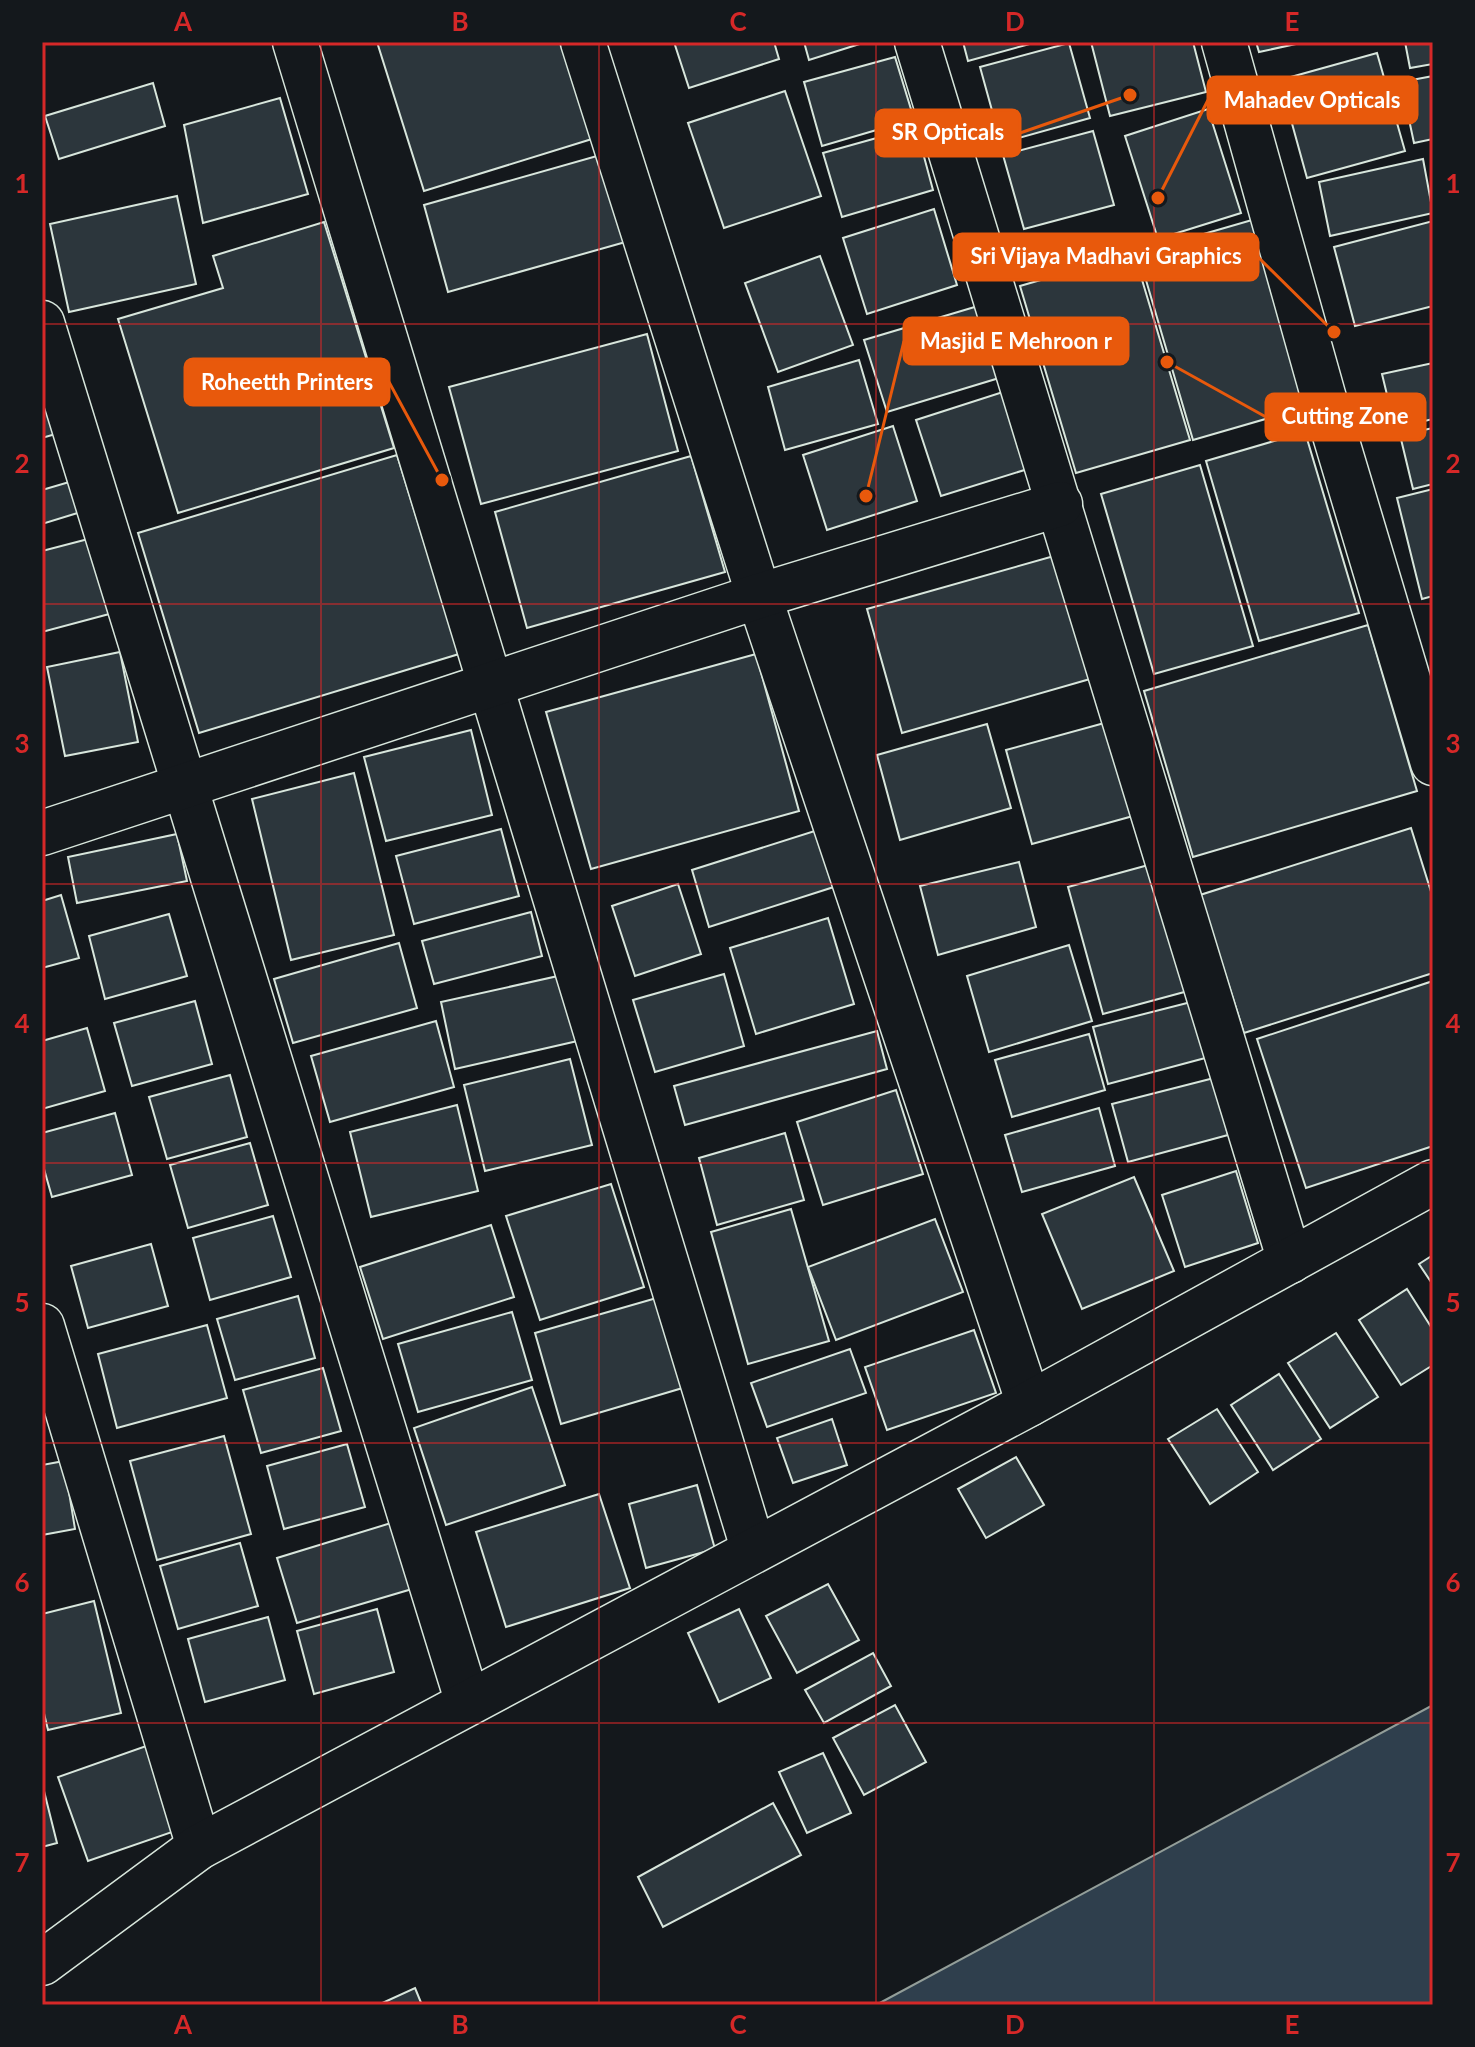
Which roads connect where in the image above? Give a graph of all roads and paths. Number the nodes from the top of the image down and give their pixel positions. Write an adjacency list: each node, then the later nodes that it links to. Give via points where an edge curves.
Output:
1 (295, 42): 8 (street)
2 (583, 42): 7 (street)
3 (917, 42): 6 (street)
4 (1224, 42): 9 (street)
5 (42, 323): 10 (street)
6 (1060, 504): 7 (street); 13 (street)
7 (759, 596): 8 (street); 15 (street)
8 (493, 685): 10 (street); 16 (street)
9 (1433, 763)
10 (183, 785): 11 (street); 17 (street)
11 (42, 833)
12 (1433, 1182): 13 (street)
13 (1290, 1261): 15 (street)
14 (42, 1326): 18 (street)
15 (1029, 1404): 16 (street)
16 (753, 1548): 17 (street)
17 (468, 1703): 18 (street)
18 (199, 1847): 19 (street)
19 (42, 1963)

